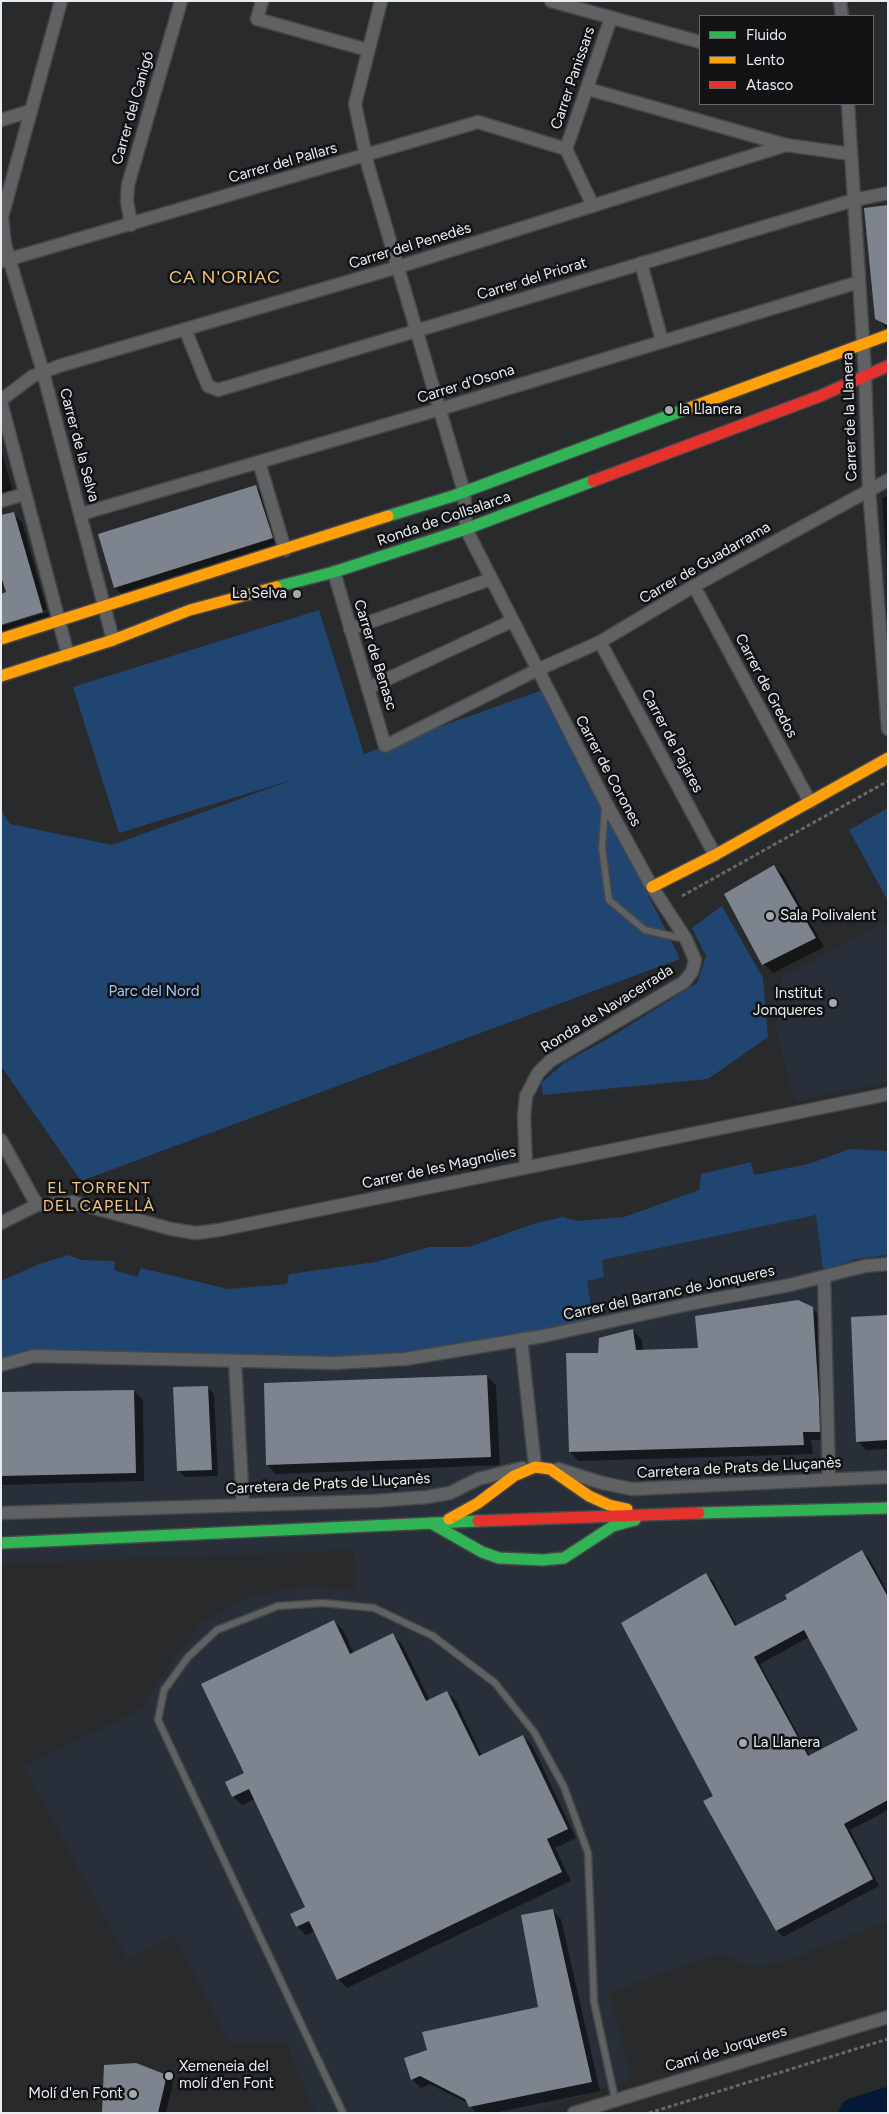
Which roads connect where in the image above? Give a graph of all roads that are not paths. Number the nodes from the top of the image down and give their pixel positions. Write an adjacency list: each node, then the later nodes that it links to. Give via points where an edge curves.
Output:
1 (61, 1): 13 (street, Carrer de la Selva)
2 (181, 1): 22 (street, Carrer del Canigó, via 128,185)
3 (262, 1): 10 (street, via 257,19)
4 (381, 1): 10 (street)
5 (551, 1): 8 (street)
6 (840, 1): 7 (street)
7 (842, 15)
8 (611, 18): 9 (street); 11 (street, Carrer Panissars)
9 (699, 42)
10 (368, 50): 18 (street, via 355,104)
11 (588, 89): 15 (street); 16 (street, Carrer Panissars)
12 (848, 105): 17 (street, Carrer de la Llanera)
13 (30, 111): 14 (street); 23 (street, Carrer de la Selva, via 2,217)
14 (1, 120)
15 (786, 145): 17 (street); 21 (street, Carrer del Penedès)
16 (566, 149): 18 (street, Carrer del Pallars, via 478,122); 21 (street)
17 (851, 154): 20 (street, Carrer de la Llanera)
18 (366, 156): 22 (street, Carrer del Pallars); 25 (street)
19 (888, 192): 20 (street, Carrer del Priorat)
20 (854, 200): 24 (street, Carrer del Priorat); 26 (street, Carrer de la Llanera)
21 (593, 206): 25 (street, Carrer del Penedès)
22 (131, 225): 23 (street, Carrer del Pallars)
23 (5, 261): 33 (street, Carrer de la Selva)
24 (641, 263): 28 (street, Carrer del Priorat); 30 (street)
25 (398, 267): 27 (street, Carrer del Penedès); 28 (street)
26 (860, 282): 30 (street, Carrer d'Osona); 31 (street, Carrer de la Llanera)
27 (185, 329): 28 (street, Carrer del Priorat, via 208,386 218,390); 33 (street, Carrer del Penedès)
28 (417, 331): 36 (street)
29 (888, 335): 31 (street, Ronda de Collsalarca)
30 (662, 341): 36 (street, Carrer d'Osona)
31 (863, 344): 34 (street, Carrer de la Llanera); 40 (street, Ronda de Collsalarca)
32 (888, 366): 34 (street, Ronda de Collsalarca)
33 (43, 372): 35 (street, Carrer del Penedès); 43 (street, Carrer de la Selva)
34 (865, 374): 39 (street, Carrer de la Llanera); 44 (street, Ronda de Collsalarca, via 820,396)
35 (1, 401): 41 (street)
36 (440, 409): 37 (street, Carrer d'Osona); 40 (street)
37 (259, 462): 43 (street, Carrer d'Osona); 45 (street)
38 (888, 480): 39 (street, Carrer de Guadarrama)
39 (869, 490): 48 (street, Carrer de Guadarrama); 60 (street, Carrer de la Llanera)
40 (464, 492): 44 (street); 45 (street, Ronda de Collsalarca)
41 (25, 494): 42 (street); 51 (street)
42 (1, 501)
43 (81, 514): 49 (street, Carrer de la Selva)
44 (466, 529): 46 (street, Ronda de Collsalarca); 47 (street, Carrer de Corones)
45 (285, 550): 49 (street, Ronda de Collsalarca)
46 (334, 572): 52 (street, Carrer de Benasc); 54 (street, Ronda de Collsalarca, via 190,610)
47 (491, 579): 50 (street, Carrer de Corones); 52 (street)
48 (694, 586): 55 (street, Carrer de Guadarrama); 62 (street, Carrer de Gredos)
49 (106, 607): 51 (street, Ronda de Collsalarca); 54 (street, Carrer de la Selva)
50 (512, 621): 57 (street, Carrer de Corones); 59 (street)
51 (59, 622): 53 (street, Ronda de Collsalarca); 56 (street)
52 (350, 629): 59 (street, Carrer de Benasc)
53 (1, 639)
54 (113, 640): 56 (street, Ronda de Collsalarca)
55 (600, 642): 57 (street, Carrer de Guadarrama); 64 (street, Carrer de Pajares)
56 (68, 655): 58 (street, Ronda de Collsalarca)
57 (538, 670): 59 (street, Carrer de Benasc, via 385,746); 63 (street, Carrer de Corones)
58 (1, 676)
59 (368, 688)
60 (888, 729)
61 (888, 758): 62 (street)
62 (810, 802): 64 (street)
63 (606, 803): 65 (street, Carrer de Corones); 66 (lane, via 602,848 609,900 645,930)
64 (715, 855): 65 (street)
65 (652, 887): 66 (street, Ronda de Navacerrada)
66 (686, 939): 69 (street, Ronda de Navacerrada, via 695,960 692,972 684,982 550,1061 532,1080 524,1117)
67 (888, 1094): 69 (street, Carrer de les Magnolies)
68 (1, 1140): 70 (street)
69 (526, 1166): 70 (street, Carrer de les Magnolies, via 196,1233 73,1202)
70 (37, 1205): 71 (street, Carrer de les Magnolies)
71 (1, 1223)
72 (888, 1264): 73 (street, Carrer del Barranc de Jonqueres, via 865,1266)
73 (824, 1277): 74 (street, Carrer del Barranc de Jonqueres); 80 (street)
74 (521, 1339): 75 (street, Carrer del Barranc de Jonqueres, via 406,1359 335,1363); 77 (street)
75 (235, 1361): 76 (street, Carrer del Barranc de Jonqueres, via 34,1356); 81 (street)
76 (1, 1365)
77 (535, 1468): 79 (street, via 550,1470); 80 (street, Carretera de Prats de Lluçanès, via 548,1466 632,1489); 81 (street, Carretera de Prats de Lluçanès, via 514,1469 478,1479 450,1493 427,1497); 86 (street, via 514,1476 463,1512)
78 (888, 1477): 80 (street, Carretera de Prats de Lluçanès)
79 (565, 1478): 84 (street, via 589,1496 609,1505); 85 (street, via 588,1503)
80 (829, 1480)
81 (243, 1505): 83 (street, Carretera de Prats de Lluçanès)
82 (888, 1508): 84 (street)
83 (1, 1513)
84 (657, 1513): 85 (street); 88 (street, via 613,1526)
85 (593, 1516): 86 (street); 88 (street, via 590,1528)
86 (432, 1523): 87 (street); 88 (street, via 463,1543 499,1558 543,1560 564,1558)
87 (1, 1543)
88 (572, 1553)
89 (888, 2017): 90 (street, Camí de Jorqueres)
90 (615, 2100): 91 (lane, via 594,2002 588,1853 564,1787 534,1732 495,1683 432,1636 374,1608 324,1603 278,1606 217,1630 188,1657 164,1690 158,1720); 92 (street, Camí de Jorqueres)
91 (343, 2113)
92 (574, 2113)

